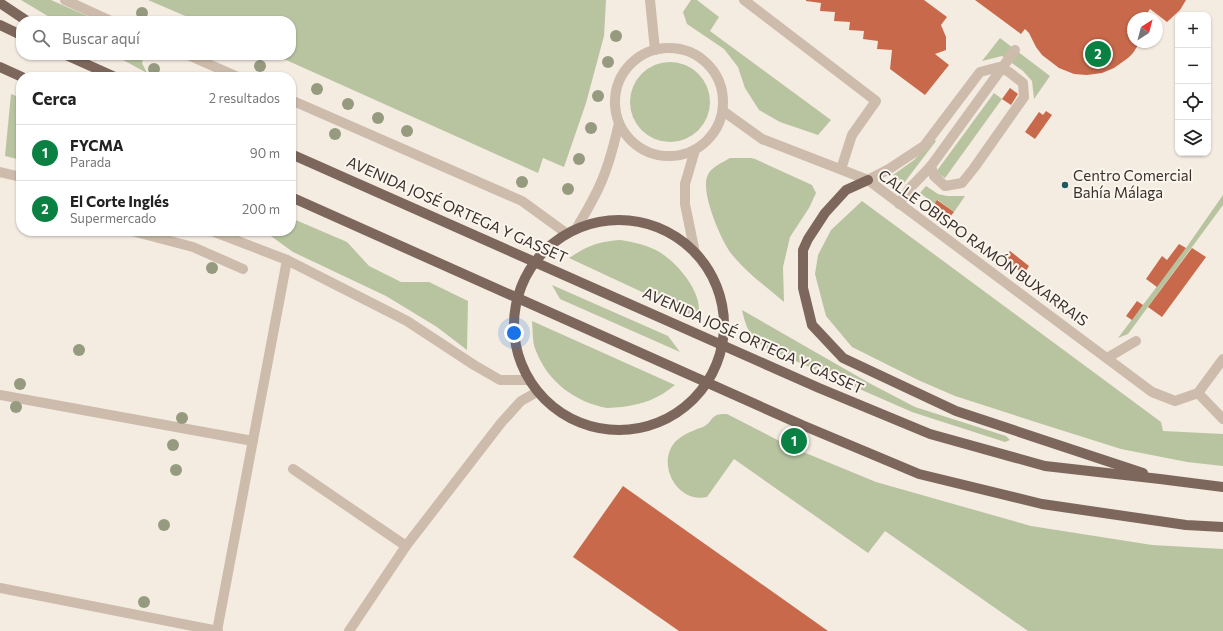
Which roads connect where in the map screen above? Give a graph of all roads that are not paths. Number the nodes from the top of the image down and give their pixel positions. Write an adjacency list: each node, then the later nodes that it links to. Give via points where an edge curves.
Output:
1 (65, 0): 6 (street)
2 (650, 0): 9 (street)
3 (744, 0): 25 (street, via 876,101 852,135)
4 (0, 3): 5 (main road)
5 (20, 16)
6 (100, 16)
7 (0, 25): 8 (main road)
8 (16, 33)
9 (655, 50): 20 (street, via 661,47 677,48 694,53 708,63 718,77 723,93); 21 (street, via 635,60 618,82 615,110)
10 (1015, 50): 24 (street)
11 (77, 60): 15 (main road)
12 (83, 60): 15 (main road)
13 (199, 60): 17 (street)
14 (0, 67): 18 (main road)
15 (95, 68): 16 (main road)
16 (104, 72)
17 (227, 72)
18 (16, 74)
19 (296, 102): 32 (street, AVENIDA JOSÉ ORTEGA Y GASSET, via 522,201)
20 (723, 110): 22 (street, via 714,134); 25 (street, CALLE OBISPO RAMÓN BUXARRAIS, via 762,139)
21 (619, 123): 22 (street, via 629,139 644,150 662,156 679,156); 31 (street, via 604,175)
22 (695, 150): 35 (street, via 685,184 685,204)
23 (296, 156): 37 (main road, AVENIDA JOSÉ ORTEGA Y GASSET)
24 (931, 166): 28 (street, via 934,176 945,186 962,183 1024,97 1023,83 1000,67 980,72 924,146); 30 (street)
25 (840, 170): 28 (street, CALLE OBISPO RAMÓN BUXARRAIS)
26 (0, 172): 27 (street)
27 (16, 176)
28 (868, 180): 30 (street, CALLE OBISPO RAMÓN BUXARRAIS); 52 (main road, via 846,190 826,213 803,250 803,288 812,325 843,358 956,411)
29 (296, 199): 39 (main road)
30 (899, 204): 42 (street, CALLE OBISPO RAMÓN BUXARRAIS)
31 (576, 229): 32 (main road); 35 (main road, via 598,222 633,221 666,232)
32 (566, 233): 37 (main road, via 546,248)
33 (151, 236): 38 (street, via 193,247)
34 (225, 236): 36 (street)
35 (695, 253): 41 (main road, via 712,276 720,298 724,322)
36 (287, 260): 44 (street, via 407,320 500,380); 50 (street)
37 (535, 261): 39 (main road); 41 (main road, AVENIDA JOSÉ ORTEGA Y GASSET)
38 (243, 269)
39 (517, 298): 44 (main road, via 514,329 516,351); 45 (main road)
40 (1136, 341): 42 (street)
41 (722, 344): 45 (main road); 52 (main road, AVENIDA JOSÉ ORTEGA Y GASSET, via 930,434 1044,466)
42 (1107, 358): 47 (street, CALLE OBISPO RAMÓN BUXARRAIS, via 1152,392 1174,401)
43 (1223, 359): 47 (street)
44 (528, 380): 46 (main road)
45 (707, 383): 46 (main road, via 678,413 654,424 625,430 594,427 564,415); 54 (main road, via 919,474 1042,504 1186,525)
46 (537, 392): 55 (street, via 522,401 501,423)
47 (1198, 393): 49 (street)
48 (0, 395): 50 (street)
49 (1223, 419)
50 (253, 441): 57 (street)
51 (293, 469): 55 (street)
52 (1160, 478): 53 (main road, AVENIDA JOSÉ ORTEGA Y GASSET)
53 (1223, 487)
54 (1223, 527)
55 (406, 546): 58 (street)
56 (0, 588): 57 (street)
57 (218, 631)
58 (349, 631)

